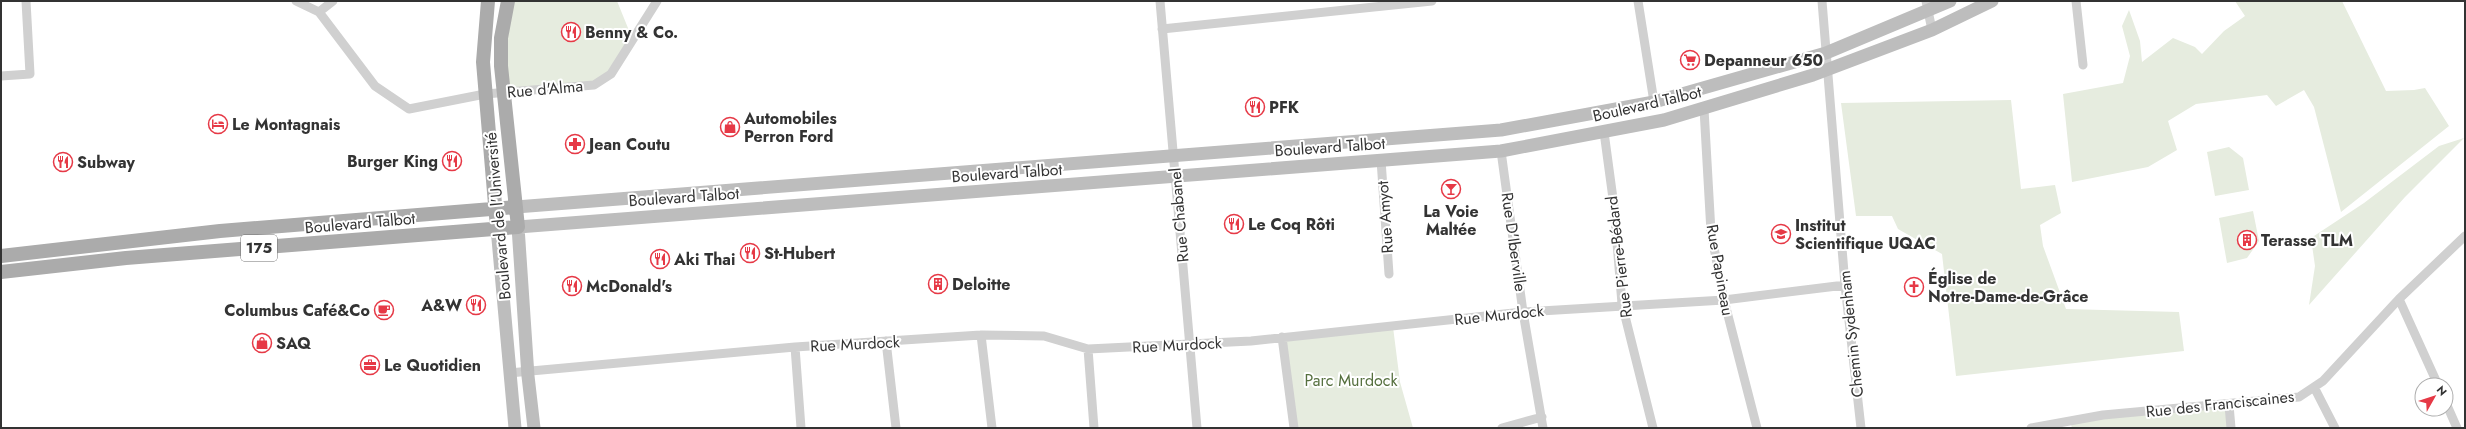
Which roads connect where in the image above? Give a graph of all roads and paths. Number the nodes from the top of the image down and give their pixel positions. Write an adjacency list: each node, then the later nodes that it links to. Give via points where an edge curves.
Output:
1 (26, 1): 22 (street, via 30,74)
2 (296, 1): 16 (street)
3 (333, 1): 16 (street)
4 (488, 1): 24 (main road, Boulevard de l'Université, via 483,62)
5 (508, 1): 23 (main road, Boulevard de l'Université, via 501,38)
6 (657, 1): 23 (street, Rue d'Alma, via 611,74 594,85)
7 (1160, 1): 17 (street, Rue Chabanel)
8 (1432, 1): 14 (street)
9 (1638, 1): 25 (street)
10 (1822, 1): 19 (street, Chemin Sydenham)
11 (1950, 1): 15 (main road, Boulevard Talbot)
12 (1992, 1): 18 (main road, Boulevard Talbot)
13 (2076, 1): 20 (street)
14 (1404, 2): 17 (street)
15 (1926, 6): 18 (street); 19 (main road, Boulevard Talbot)
16 (319, 12): 24 (street, Rue d'Alma, via 376,86 409,109)
17 (1162, 29): 29 (street, Rue Chabanel)
18 (1932, 30): 21 (main road, Boulevard Talbot)
19 (1826, 53): 21 (street, Chemin Sydenham); 25 (main road, Boulevard Talbot)
20 (2082, 65)
21 (1828, 71): 26 (main road, Boulevard Talbot); 40 (street, Chemin Sydenham)
22 (1, 76)
23 (503, 93): 24 (street, Rue d'Alma); 32 (main road, Boulevard de l'Université)
24 (485, 94): 33 (main road, Boulevard de l'Université)
25 (1654, 102): 29 (main road, Boulevard Talbot, via 1501,130)
26 (1704, 109): 27 (main road, Boulevard Talbot); 41 (street, Rue Papineau, via 1711,232)
27 (1604, 132): 28 (main road, Boulevard Talbot); 43 (street, Rue Pierre-Bédard, via 1614,206)
28 (1501, 151): 30 (main road, Boulevard Talbot); 44 (street, Rue D'Iberville)
29 (1174, 156): 31 (street, Rue Chabanel); 32 (main road, Boulevard Talbot)
30 (1381, 160): 31 (main road, Boulevard Talbot); 39 (street, Rue Amyot)
31 (1175, 176): 34 (main road, Boulevard Talbot); 48 (street, Rue Chabanel)
32 (516, 207): 33 (main road, Boulevard Talbot / 175); 34 (main road, Boulevard de l'Université)
33 (495, 208): 35 (main road, Boulevard de l'Université); 37 (main road, Boulevard Talbot / 175, via 220,231)
34 (518, 227): 35 (main road, Boulevard Talbot / 175); 51 (main road, Boulevard de l'Université)
35 (497, 228): 38 (main road, Boulevard Talbot / 175, via 126,258); 52 (main road, Boulevard de l'Université)
36 (2465, 236): 42 (street, Rue des Franciscaines)
37 (1, 256)
38 (1, 272)
39 (1389, 274)
40 (1845, 285): 41 (street, Rue Murdock); 71 (street, Chemin Sydenham)
41 (1724, 300): 43 (street, Rue Murdock); 70 (street, Rue Papineau)
42 (2399, 300): 53 (street); 54 (street, Rue des Franciscaines, via 2323,381)
43 (1622, 304): 44 (street, Rue Murdock); 69 (street, Rue Pierre-Bédard)
44 (1523, 312): 46 (street, Rue Murdock); 56 (street, Rue D'Iberville)
45 (981, 335): 47 (street, Rue Murdock); 50 (street, Rue Murdock, via 1044,336); 63 (street)
46 (1282, 337): 48 (street, Rue Murdock); 66 (street)
47 (886, 341): 49 (street, Rue Murdock); 62 (street)
48 (1190, 345): 50 (street, Rue Murdock); 65 (street, Rue Chabanel)
49 (795, 347): 51 (street, Rue Murdock); 61 (street)
50 (1088, 349): 64 (street)
51 (528, 371): 52 (street, Rue Murdock); 60 (main road, Boulevard de l'Université)
52 (509, 373): 59 (main road, Boulevard de l'Université)
53 (2434, 377)
54 (2314, 387): 55 (street, Rue des Franciscaines, via 2299,397); 74 (street)
55 (2229, 405): 58 (street, Rue des Franciscaines, via 2103,415); 73 (street)
56 (1542, 417): 67 (street); 68 (street, Rue D'Iberville)
57 (2452, 417): 75 (street)
58 (2071, 425): 72 (street, Rue des Franciscaines)
59 (515, 428)
60 (534, 428)
61 (801, 428)
62 (896, 428)
63 (992, 428)
64 (1094, 428)
65 (1197, 428)
66 (1294, 428)
67 (1502, 428)
68 (1543, 428)
69 (1653, 428)
70 (1757, 428)
71 (1861, 428)
72 (2031, 428)
73 (2231, 428)
74 (2334, 428)
75 (2457, 428)

